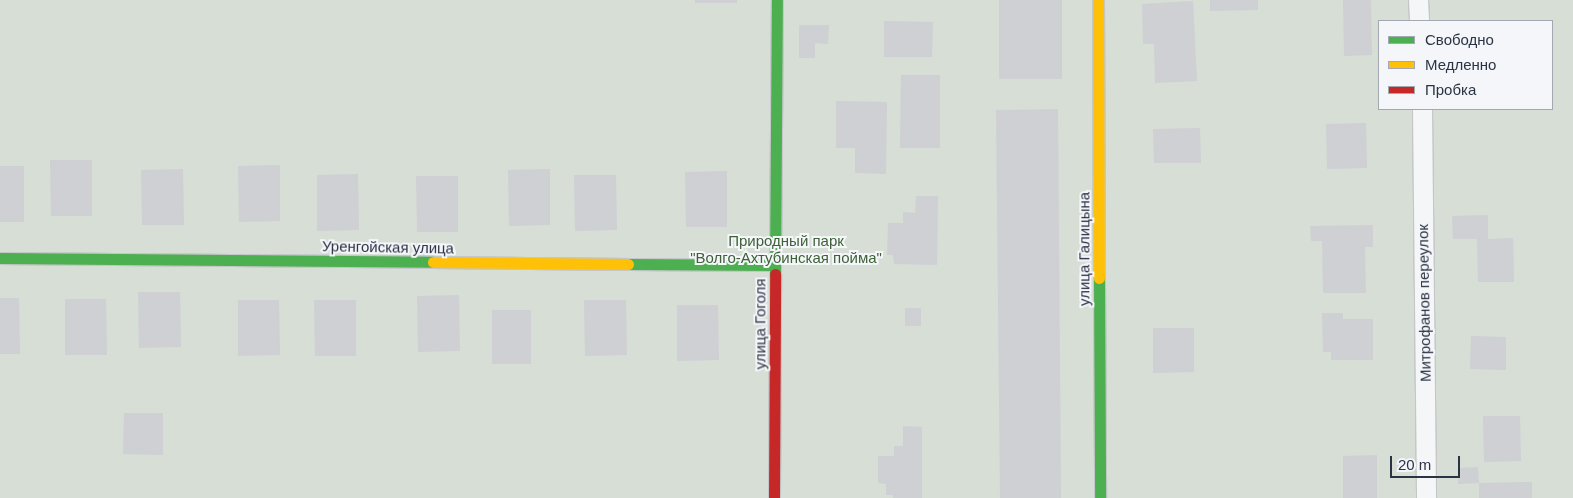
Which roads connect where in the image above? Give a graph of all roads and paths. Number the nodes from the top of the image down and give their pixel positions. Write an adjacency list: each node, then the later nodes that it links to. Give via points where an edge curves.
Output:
1 (777, 0): 7 (street, улица Гоголя)
2 (1098, 0): 9 (street, улица Галицына)
3 (1418, 0): 4 (street)
4 (1419, 20)
5 (1422, 110): 10 (street, Митрофанов переулок)
6 (0, 258): 7 (street, Уренгойская улица)
7 (775, 265): 8 (street, улица Гоголя)
8 (774, 498)
9 (1100, 498)
10 (1426, 498)

